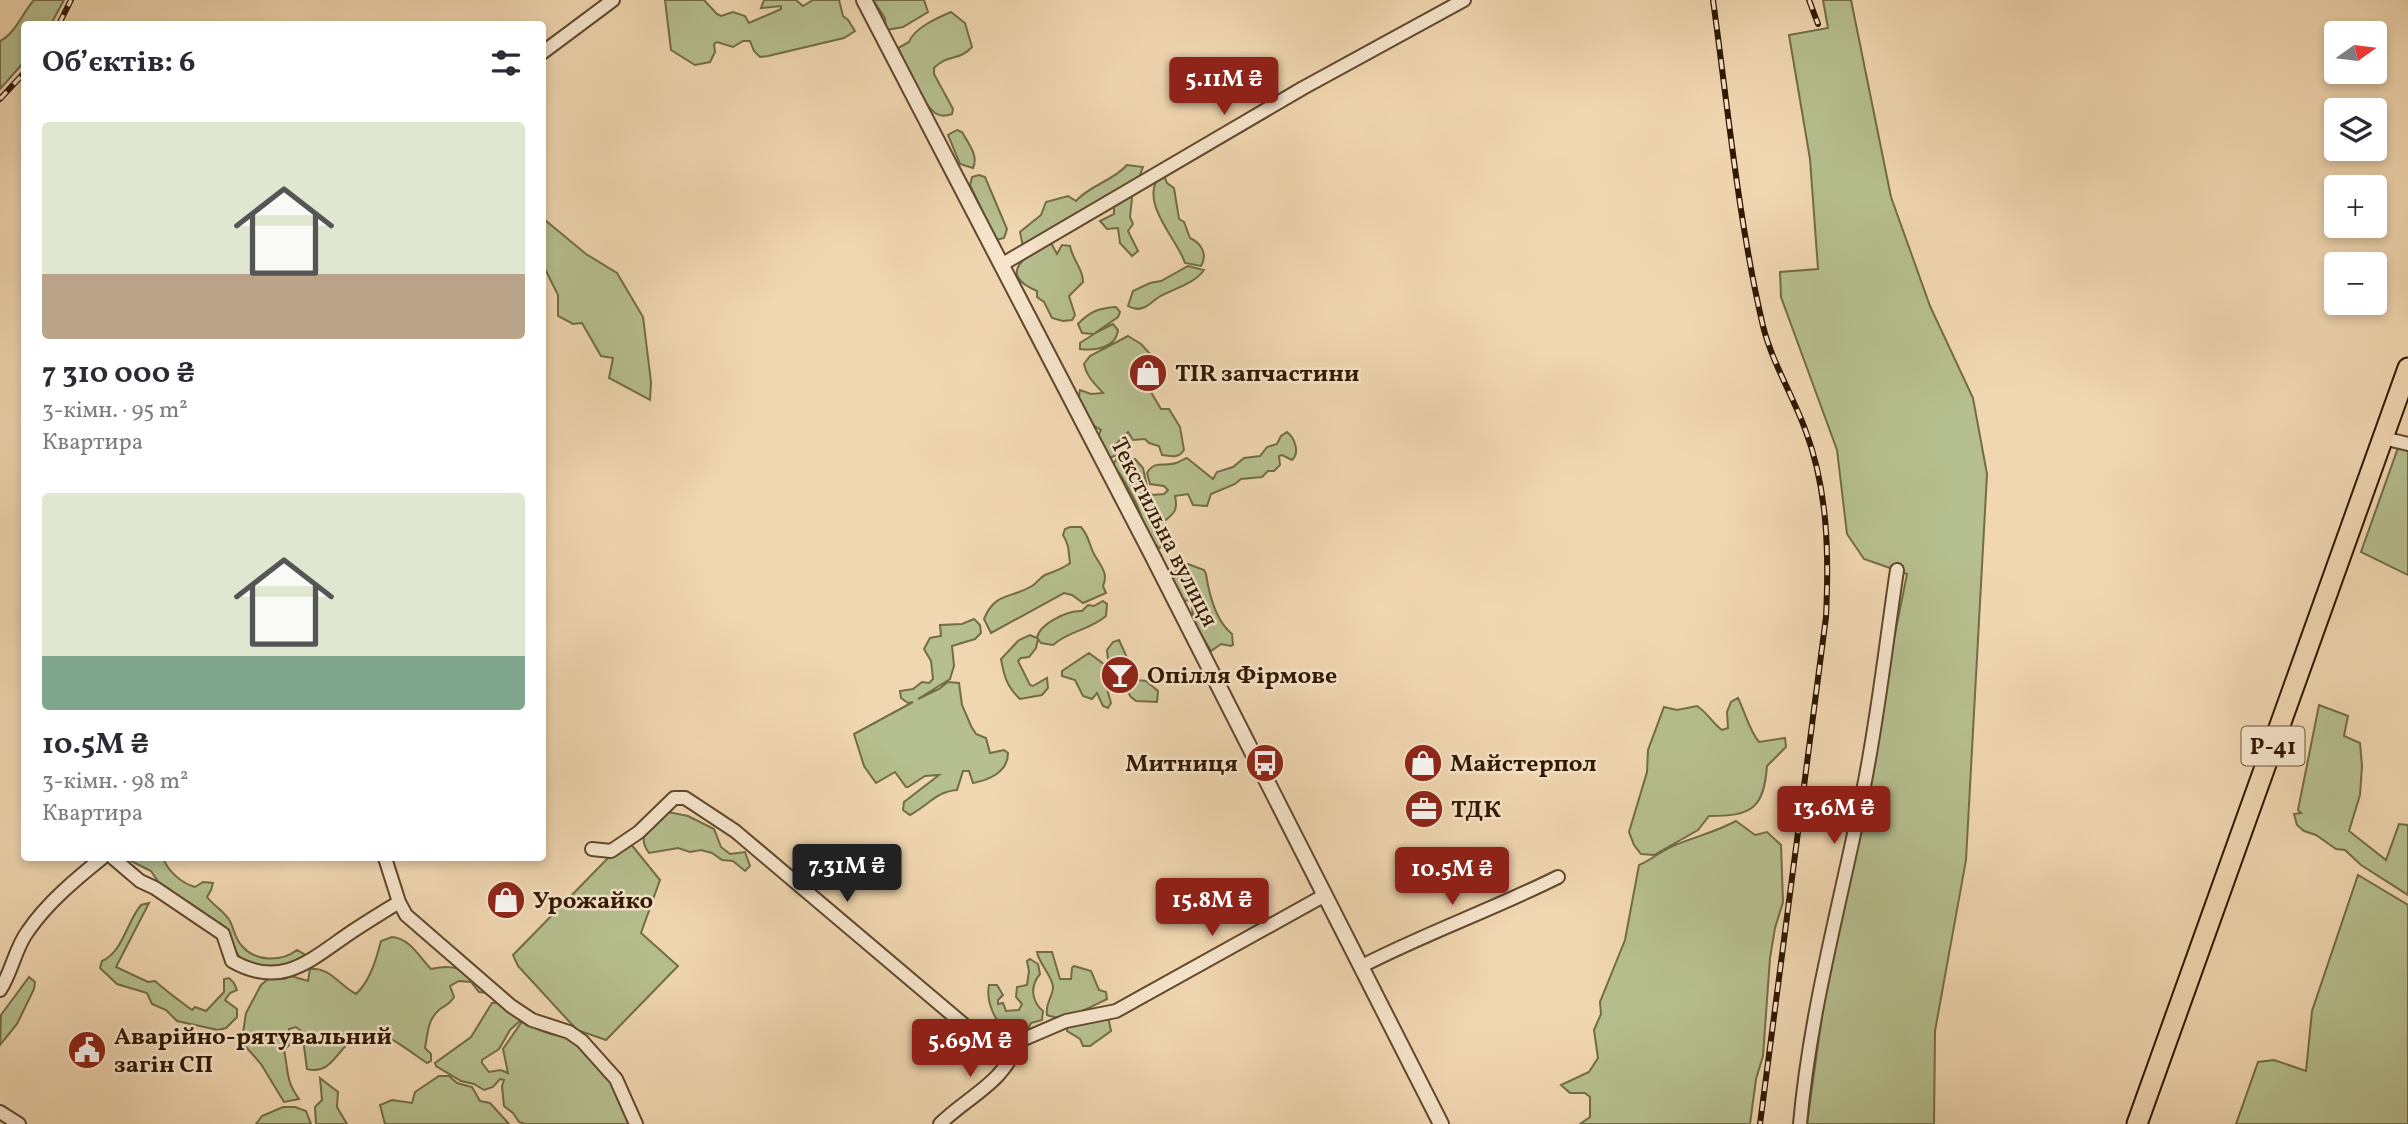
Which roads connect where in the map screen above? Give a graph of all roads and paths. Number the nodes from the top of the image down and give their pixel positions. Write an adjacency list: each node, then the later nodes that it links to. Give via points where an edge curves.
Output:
1 (613, 0): 4 (street)
2 (864, 0): 5 (street, Текстильна вулиця)
3 (1464, 0): 5 (street, via 1303,88)
4 (546, 50)
5 (1001, 265): 15 (street, Текстильна вулиця)
6 (2408, 368): 7 (main road, Р-41)
7 (2383, 438): 8 (street); 26 (main road, Р-41)
8 (2408, 444)
9 (1897, 570): 25 (street, via 1864,787 1817,1007)
10 (592, 849): 19 (street, via 611,850 639,832 674,798 685,798 735,831 975,1034)
11 (98, 861): 18 (street, via 26,932)
12 (117, 861): 16 (street, via 222,934 232,961 248,970 302,967)
13 (385, 861): 16 (street)
14 (1558, 877): 17 (street)
15 (1325, 895): 17 (street, Текстильна вулиця); 19 (street, via 1116,1011 1066,1021)
16 (399, 902): 22 (street, via 406,915 511,1006 582,1041 616,1079)
17 (1362, 967): 24 (street, Текстильна вулиця)
18 (0, 990)
19 (1017, 1042): 23 (street, via 1014,1055 992,1083)
20 (0, 1112): 21 (street)
21 (19, 1124)
22 (636, 1124)
23 (940, 1124)
24 (1441, 1124)
25 (1801, 1124)
26 (2137, 1124)

